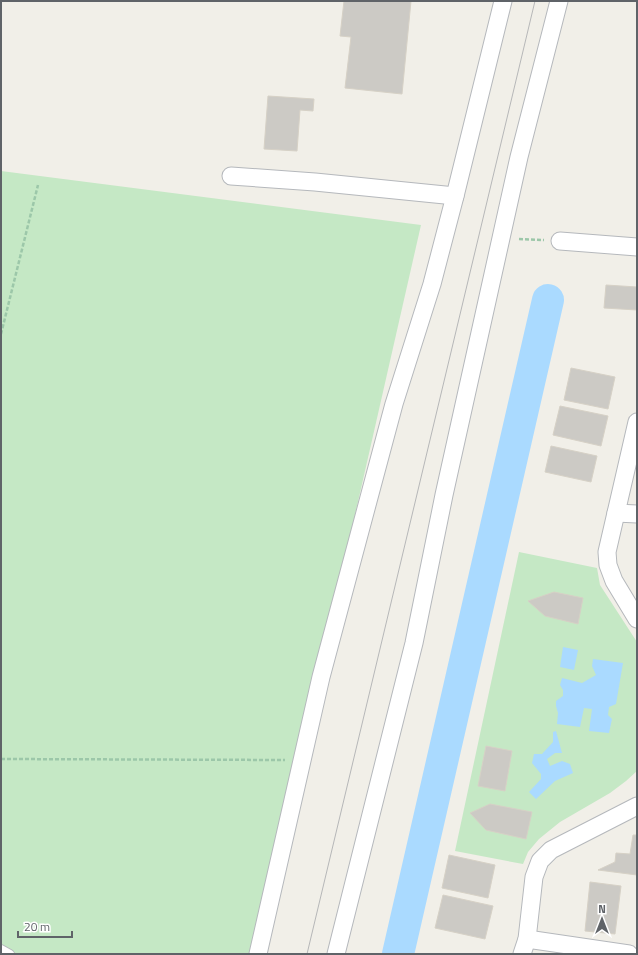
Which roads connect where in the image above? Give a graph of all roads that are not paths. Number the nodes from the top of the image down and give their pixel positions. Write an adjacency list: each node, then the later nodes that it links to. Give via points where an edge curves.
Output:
1 (503, 1): 4 (street)
2 (559, 1): 16 (street, via 519,157 414,643)
3 (231, 176): 4 (street)
4 (455, 196): 15 (street, via 432,284 394,404 321,677)
5 (560, 241): 6 (street)
6 (637, 247)
7 (637, 422): 8 (street)
8 (616, 513): 9 (street); 10 (street, via 607,552 608,565 614,581)
9 (637, 514)
10 (637, 619)
11 (637, 806): 12 (street, via 552,850 540,861 534,878)
12 (524, 946): 17 (street)
13 (1, 949): 14 (lane)
14 (10, 954)
15 (258, 954)
16 (336, 954)
17 (629, 954)

